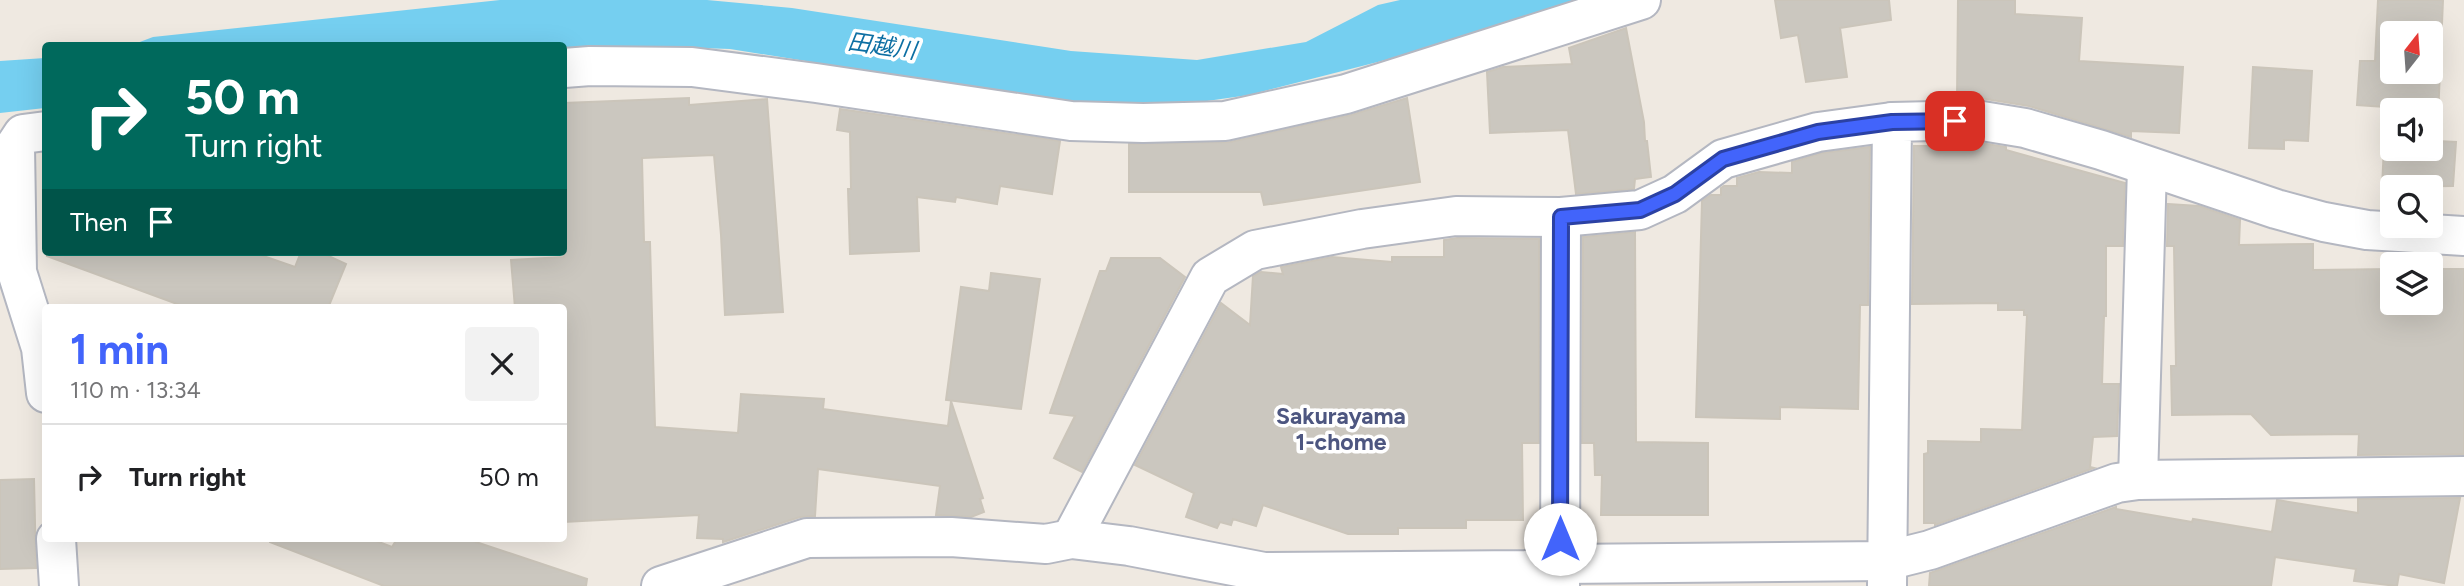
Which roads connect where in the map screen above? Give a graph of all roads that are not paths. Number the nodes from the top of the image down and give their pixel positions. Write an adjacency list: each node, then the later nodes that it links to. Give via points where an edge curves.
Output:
1 (1642, 0): 2 (street, via 1346,94 1225,121 1071,121 692,67)
2 (567, 68)
3 (1892, 122): 5 (street, via 1976,120 2025,128); 6 (street, via 1818,132 1723,159 1675,194 1640,210); 13 (street)
4 (42, 132): 8 (street, via 23,134 15,146 17,272)
5 (2147, 167): 7 (street, via 2324,222 2367,230); 10 (street)
6 (1561, 217): 11 (street, via 1456,216 1362,229 1255,250 1210,277); 14 (street)
7 (2464, 236)
8 (42, 357)
9 (2464, 476): 10 (street)
10 (2138, 480): 13 (street, via 2117,482 1930,550)
11 (1071, 539): 14 (street, via 1264,572 1527,570); 16 (street, via 1046,544 951,537 807,538)
12 (56, 542): 15 (street)
13 (1887, 574): 14 (street)
14 (1560, 575)
15 (58, 586)
16 (661, 586)

